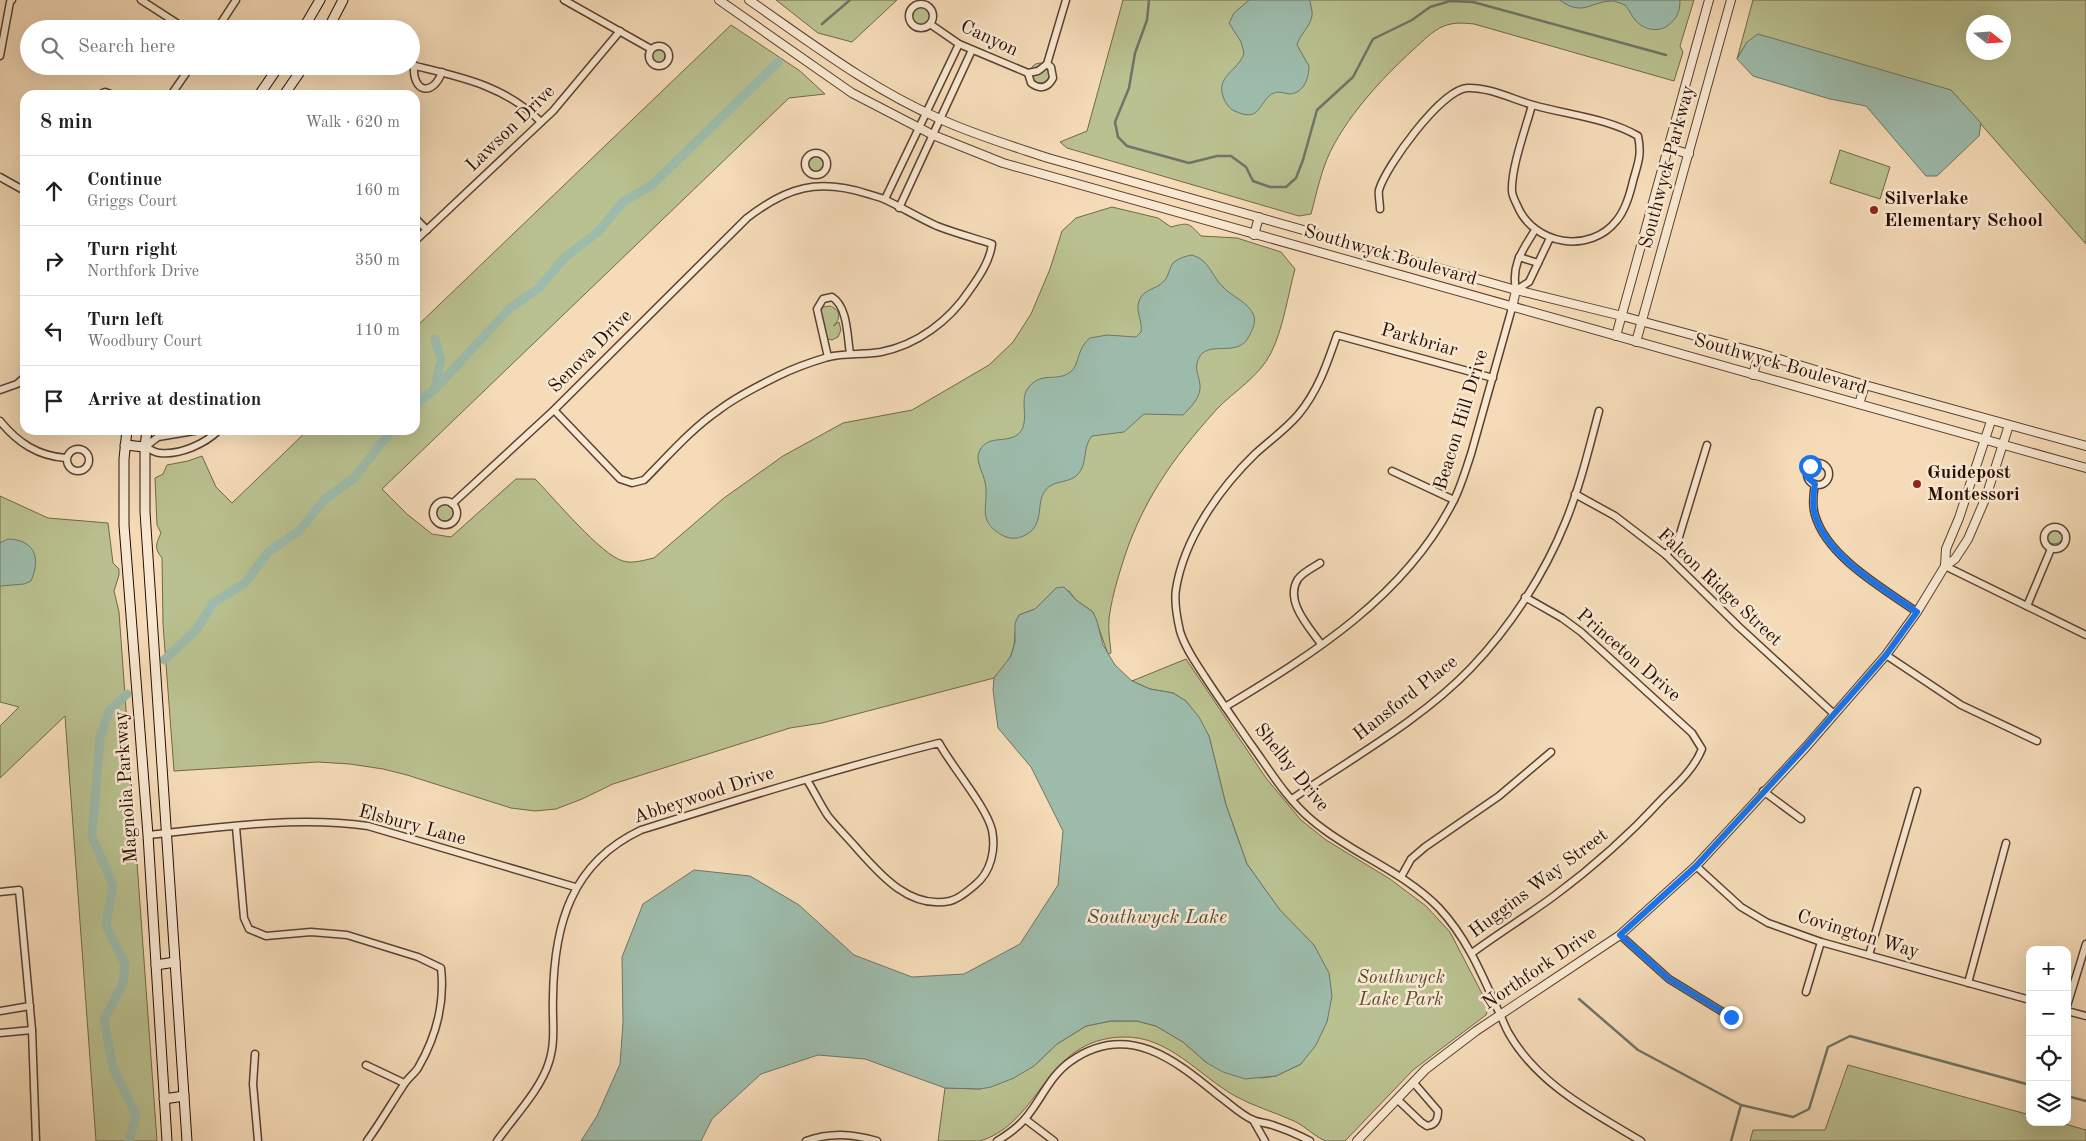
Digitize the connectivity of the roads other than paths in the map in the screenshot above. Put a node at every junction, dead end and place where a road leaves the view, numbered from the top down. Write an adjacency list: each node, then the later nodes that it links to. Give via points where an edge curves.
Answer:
1 (142, 0): 12 (street)
2 (236, 0): 13 (street)
3 (320, 0): 14 (main road)
4 (343, 0): 15 (main road)
5 (564, 0): 17 (street)
6 (719, 0): 37 (street, Southwyck Boulevard, via 852,93)
7 (749, 0): 34 (street, Southwyck Boulevard, via 846,68)
8 (1066, 0): 22 (street)
9 (1709, 0): 39 (street, Southwyck Parkway)
10 (1731, 0): 40 (street, Southwyck Parkway)
11 (11, 1): 21 (street)
12 (172, 20)
13 (222, 20)
14 (308, 20)
15 (333, 20)
16 (930, 24): 18 (street, Canyon)
17 (620, 31): 19 (street); 36 (street, Lawson Drive, via 588,72)
18 (959, 44): 20 (street, Canyon); 34 (street)
19 (651, 49)
20 (972, 50): 25 (street, Canyon); 35 (street)
21 (0, 56)
22 (1047, 64): 25 (street, Canyon); 25 (street, via 1053,78 1046,86 1041,88 1031,83)
23 (420, 67): 24 (street)
24 (442, 72): 29 (street, via 430,88 418,85); 36 (street, via 506,94)
25 (1028, 73)
26 (185, 75): 30 (street)
27 (273, 75): 31 (main road)
28 (298, 75): 32 (main road)
29 (414, 75)
30 (175, 90)
31 (262, 90)
32 (287, 90)
33 (1532, 105): 47 (street, via 1493,92 1465,88 1447,98 1414,132 1387,173 1379,191); 51 (street, via 1512,192 1521,214); 54 (street, via 1624,128 1638,136 1641,152 1628,200 1617,220 1599,236 1572,242)
34 (927, 113): 35 (street, Southwyck Boulevard); 37 (street)
35 (940, 119): 38 (street); 48 (street, Southwyck Boulevard, via 988,139 1048,158)
36 (541, 122): 50 (street, Lawson Drive)
37 (919, 128): 38 (street, Southwyck Boulevard); 45 (street)
38 (933, 135): 46 (street); 52 (street, Southwyck Boulevard, via 1003,163)
39 (1669, 148): 40 (street); 59 (street, Southwyck Parkway)
40 (1689, 154): 60 (street, Southwyck Parkway)
41 (817, 175): 43 (street)
42 (0, 177): 44 (street)
43 (820, 186): 45 (street, via 854,190); 73 (street, Senova Drive, via 784,194 746,218)
44 (20, 188)
45 (885, 199): 46 (street)
46 (899, 208): 64 (street, via 938,226 992,244 991,252 965,297 934,329 894,348)
47 (1380, 209)
48 (1259, 217): 52 (street); 57 (street, Southwyck Boulevard)
49 (420, 223): 50 (street)
50 (427, 230): 53 (street, Lawson Drive)
51 (1535, 230): 54 (street); 55 (street)
52 (1254, 235): 58 (street, Southwyck Boulevard)
53 (420, 236)
54 (1550, 238): 56 (street)
55 (1519, 257): 56 (street); 57 (street, via 1513,275)
56 (1538, 263): 57 (street, via 1529,282)
57 (1516, 290): 58 (street); 59 (street, Southwyck Boulevard)
58 (1512, 308): 62 (street, Southwyck Boulevard); 68 (street, Beacon Hill Drive)
59 (1622, 316): 60 (street, Southwyck Boulevard); 62 (street, Southwyck Parkway)
60 (1642, 321): 63 (street, Southwyck Parkway); 65 (street, Southwyck Boulevard)
61 (1337, 335): 68 (street, Parkbriar); 105 (street, Shelby Drive, via 1324,374 1307,403 1222,491 1196,532 1181,568 1175,602 1180,631 1192,657)
62 (1616, 336): 63 (street, Southwyck Boulevard)
63 (1636, 342): 67 (street, Southwyck Boulevard)
64 (850, 353): 66 (street); 66 (street, via 842,307 832,297 823,299 817,309)
65 (1759, 353): 67 (street); 70 (street, Southwyck Boulevard)
66 (828, 357): 73 (street, via 784,373 730,402 706,420 644,480 632,483 620,479)
67 (1753, 375): 72 (street, Southwyck Boulevard)
68 (1493, 378): 93 (street, Beacon Hill Drive)
69 (20, 381): 71 (street)
70 (1864, 385): 72 (street); 76 (street, Southwyck Boulevard)
71 (0, 390)
72 (1859, 404): 82 (street, Southwyck Boulevard)
73 (554, 410): 94 (street, Senova Drive)
74 (1599, 411): 92 (street, Hansford Place)
75 (0, 421): 88 (street, via 29,448 52,457)
76 (1992, 421): 77 (street, Southwyck Boulevard); 82 (street, Northfork Drive)
77 (2009, 425): 84 (street, Northfork Drive); 86 (street, Southwyck Boulevard)
78 (126, 435): 85 (main road, Magnolia Parkway)
79 (146, 435): 87 (main road, Magnolia Parkway)
80 (174, 435): 87 (street, via 158,438)
81 (212, 435): 87 (street, via 175,453 158,453)
82 (1986, 440): 84 (street, Southwyck Boulevard); 98 (street, Northfork Drive, via 1946,549)
83 (1707, 445): 96 (street, via 1678,537)
84 (2003, 445): 89 (street, Southwyck Boulevard); 98 (street, Northfork Drive, via 1968,539 1955,559)
85 (125, 446): 87 (main road); 117 (main road, Magnolia Parkway, via 124,525)
86 (2086, 446)
87 (145, 447): 116 (main road, Magnolia Parkway, via 145,512)
88 (66, 458)
89 (2086, 468)
90 (1392, 471): 93 (street)
91 (1815, 484): 101 (street, via 1815,515 1828,541 1862,574)
92 (1575, 494): 96 (street, Falcon Ridge Street, via 1615,516); 99 (street, Hansford Place, via 1554,548)
93 (1454, 500): 103 (street, Beacon Hill Drive, via 1421,552 1391,588 1358,618)
94 (452, 504)
95 (2051, 549): 100 (street)
96 (1666, 555): 106 (street, Falcon Ridge Street)
97 (1320, 563): 103 (street, via 1299,578 1292,594 1296,606)
98 (1945, 566): 100 (street); 101 (street, Northfork Drive)
99 (1525, 597): 108 (street, Princeton Drive, via 1581,632 1692,733); 113 (street, Hansford Place, via 1501,634 1457,681 1405,723)
100 (2027, 606): 102 (street)
101 (1917, 612): 104 (street, Northfork Drive)
102 (2086, 635)
103 (1321, 644): 105 (street, Beacon Hill Drive)
104 (1886, 655): 106 (street, Northfork Drive); 107 (street, via 1961,705)
105 (1224, 707): 113 (street, Shelby Drive)
106 (1834, 714): 111 (street, Northfork Drive)
107 (2037, 742)
108 (1702, 749): 126 (street, Huggins Way Street, via 1690,770 1601,858 1553,897)
109 (1551, 752): 120 (street, via 1499,796 1425,847 1411,859)
110 (807, 780): 110 (street, Abbeywood Drive, via 828,815 890,883 910,896 950,901 977,884 987,872 994,843 991,828 939,743); 121 (street, Abbeywood Drive, via 641,830 602,854)
111 (1763, 791): 114 (street); 119 (street, Northfork Drive)
112 (1917, 791): 127 (street)
113 (1292, 799): 120 (street, Shelby Drive, via 1326,832)
114 (1801, 819)
115 (236, 827): 116 (street, Elsbury Lane); 121 (street, Elsbury Lane, via 323,822 368,826); 145 (street, via 242,902 248,929 266,936 311,932 347,935 418,957 441,968 443,987 435,1030 416,1070)
116 (167, 833): 117 (street, Elsbury Lane); 128 (main road, Magnolia Parkway)
117 (148, 835): 129 (main road, Magnolia Parkway)
118 (2006, 843): 130 (street)
119 (1696, 866): 123 (street, Northfork Drive); 124 (street, Covington Way, via 1741,907)
120 (1401, 877): 126 (street, Shelby Drive, via 1440,910)
121 (575, 888): 156 (street, Abbeywood Drive, via 557,940 553,974 553,1046 549,1062 538,1085)
122 (0, 892): 134 (street, via 19,890)
123 (1620, 935): 137 (street, Northfork Drive); 139 (street, via 1669,979)
124 (1821, 942): 127 (street, Covington Way); 131 (street)
125 (2086, 944): 132 (street)
126 (1472, 953): 137 (street, Shelby Drive)
127 (1869, 955): 130 (street, Covington Way)
128 (175, 962): 129 (main road); 146 (main road, Magnolia Parkway)
129 (156, 964): 147 (main road, Magnolia Parkway)
130 (1968, 983): 133 (street, Covington Way)
131 (1806, 992)
132 (2071, 993)
133 (2026, 999)
134 (30, 1006): 135 (street); 140 (street)
135 (0, 1011)
136 (2071, 1012): 138 (street)
137 (1501, 1015): 144 (street, Northfork Drive, via 1456,1046); 164 (street, Shelby Drive, via 1518,1047 1548,1080 1584,1108)
138 (2086, 1016)
139 (1731, 1017)
140 (32, 1030): 141 (street); 151 (street)
141 (0, 1033)
142 (255, 1054): 154 (street, via 252,1084)
143 (366, 1065): 145 (street)
144 (1414, 1082): 148 (street, Northfork Drive); 148 (street, via 1438,1111 1435,1123 1427,1126)
145 (404, 1083): 155 (street)
146 (184, 1096): 147 (main road); 153 (main road, Magnolia Parkway)
147 (164, 1099): 152 (main road, Magnolia Parkway)
148 (1397, 1099): 163 (street, Northfork Drive)
149 (1025, 1119): 150 (street, via 1050,1082 1070,1061 1093,1050 1120,1044 1145,1047 1173,1060); 159 (street); 160 (street)
150 (1252, 1120): 161 (street); 162 (street, via 1274,1125)
151 (36, 1141)
152 (167, 1141)
153 (187, 1141)
154 (258, 1141)
155 (367, 1141)
156 (497, 1141)
157 (806, 1141): 158 (street, via 848,1134)
158 (877, 1141)
159 (997, 1141)
160 (1054, 1141)
161 (1265, 1141)
162 (1310, 1141)
163 (1357, 1141)
164 (1641, 1141)

